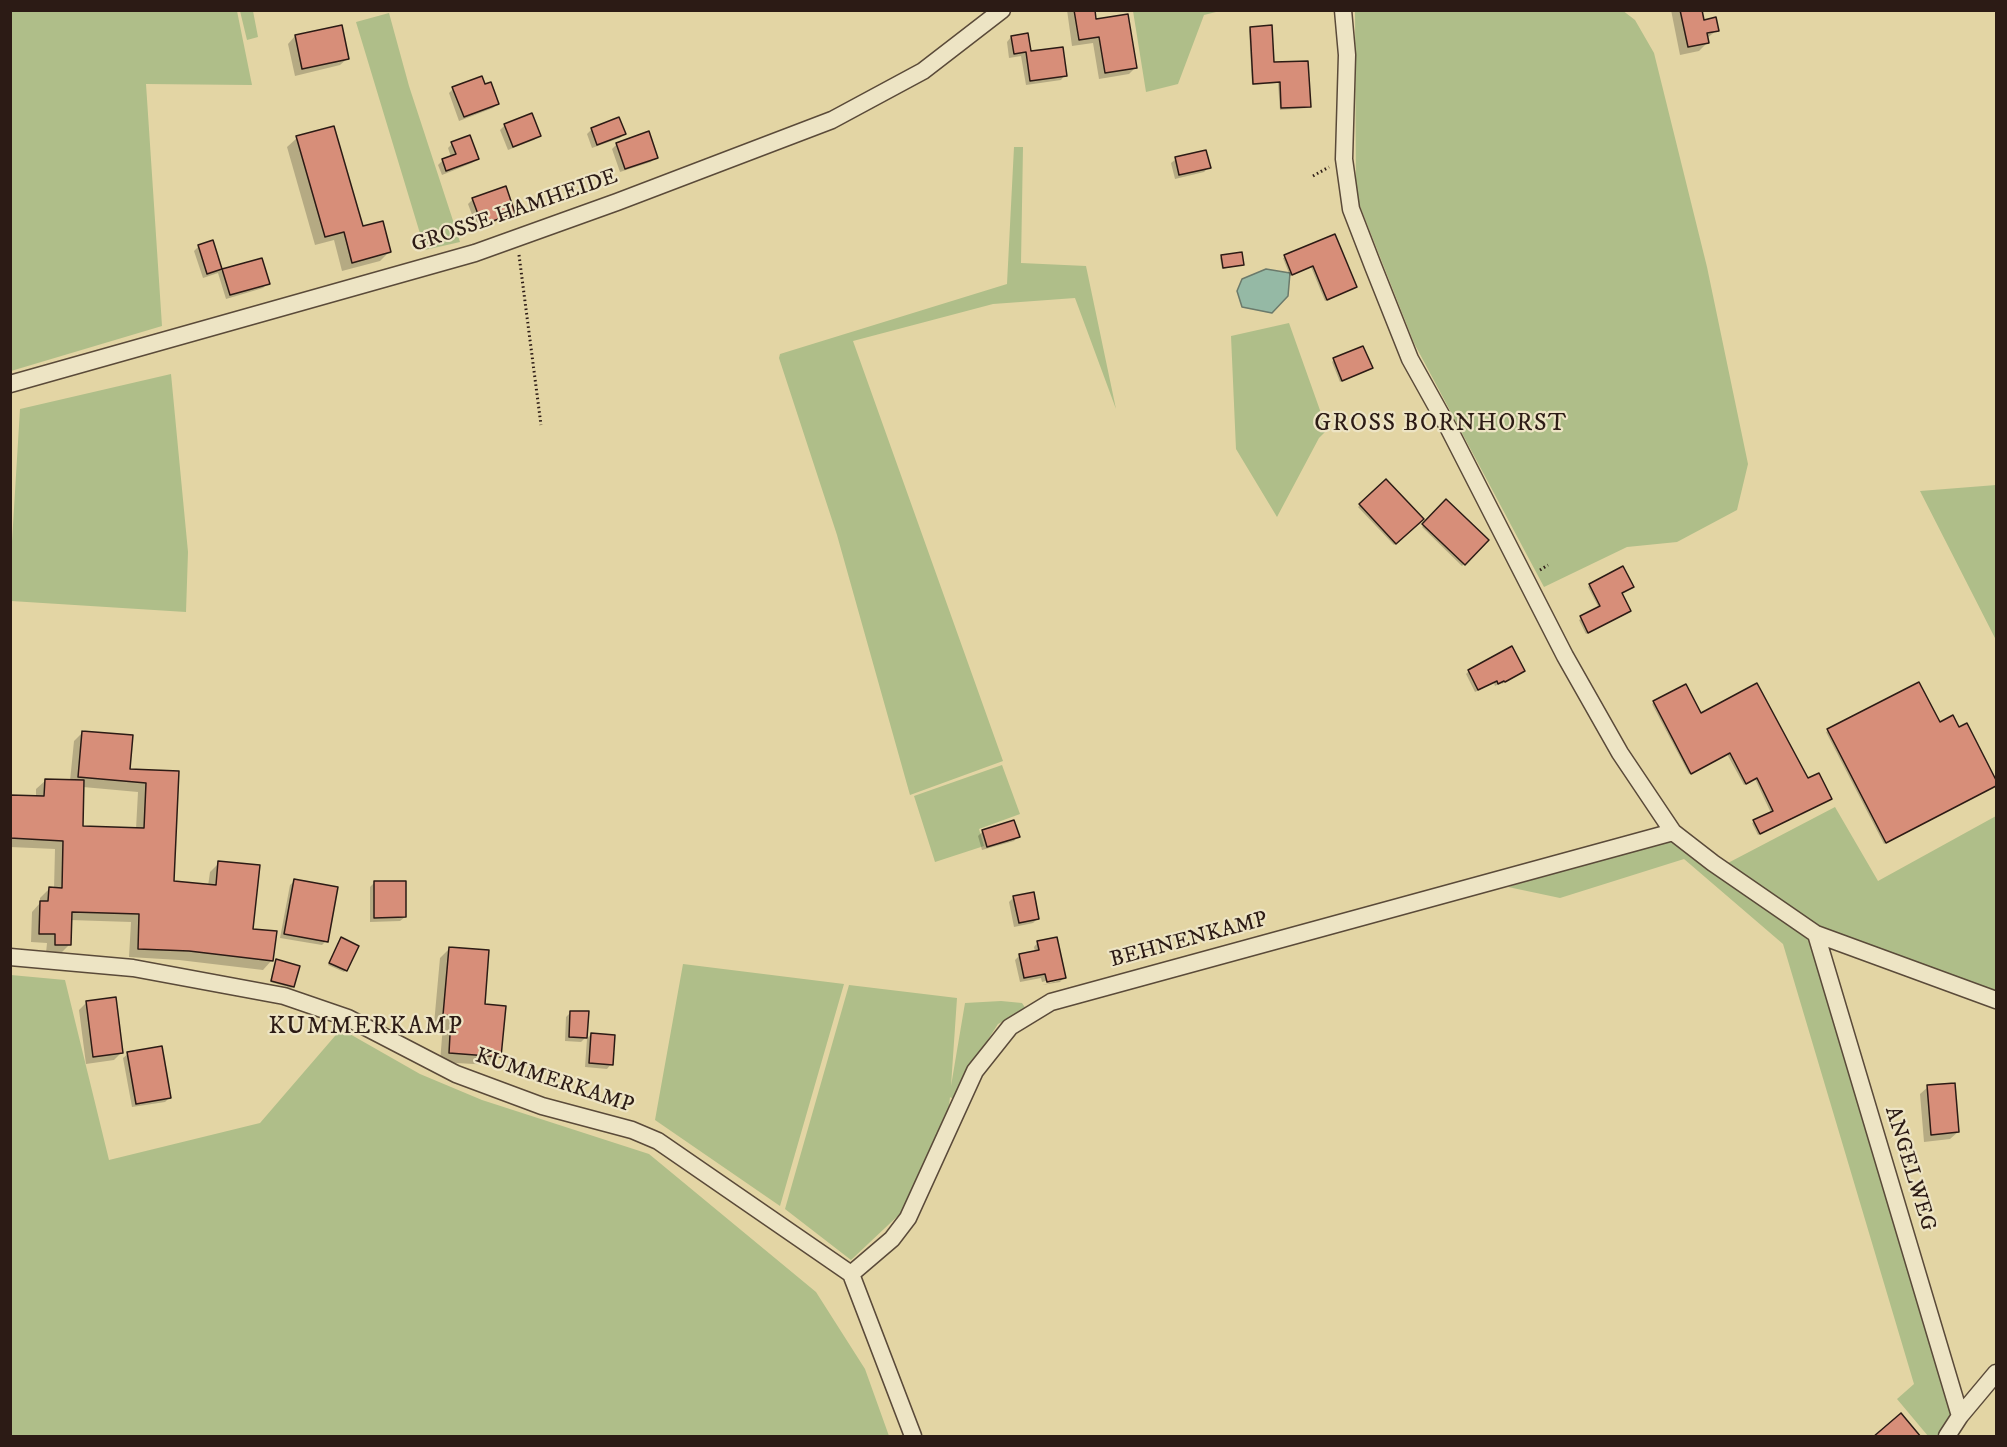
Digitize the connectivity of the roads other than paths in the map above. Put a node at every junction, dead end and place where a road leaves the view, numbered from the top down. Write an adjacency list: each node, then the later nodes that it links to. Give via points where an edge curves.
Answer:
1 (1002, 10): 3 (street, GROSSE HAMHEIDE, via 923,71 832,120 475,253)
2 (1343, 10): 4 (street, via 1347,56 1344,159 1351,209 1410,359 1566,656 1620,753)
3 (10, 384)
4 (1673, 832): 5 (street); 8 (street, BEHNENKAMP, via 1051,1002 1010,1027 975,1071 908,1218 892,1239)
5 (1816, 934): 7 (street); 10 (street, ANGELWEG)
6 (10, 957): 8 (street, KUMMERKAMP, via 133,968 284,996 348,1018 456,1074 542,1106 632,1130 658,1141)
7 (1996, 1000)
8 (851, 1274): 11 (street)
9 (1996, 1373): 10 (street)
10 (1960, 1416): 12 (street)
11 (913, 1437)
12 (1947, 1437)

